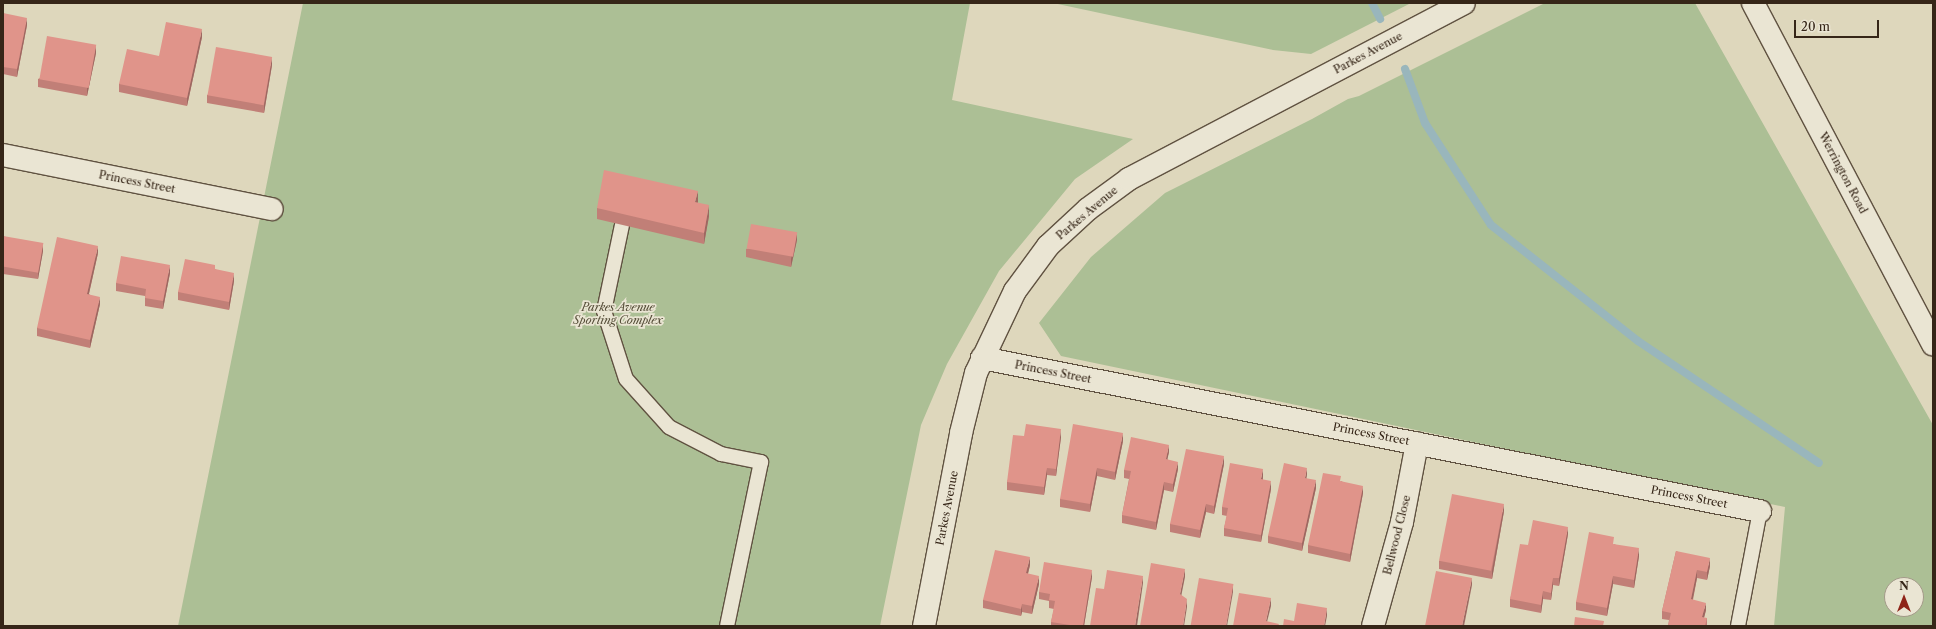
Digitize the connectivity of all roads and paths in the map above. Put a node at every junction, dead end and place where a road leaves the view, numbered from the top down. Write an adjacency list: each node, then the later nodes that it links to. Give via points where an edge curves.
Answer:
1 (1464, 3): 7 (street, Parkes Avenue, via 1179,152 1106,194 1060,234 1026,274)
2 (1753, 3): 6 (street, Werrington Road)
3 (3, 155): 4 (street, Princess Street)
4 (272, 209)
5 (622, 225): 10 (lane, via 604,311 626,379 669,427 721,454 762,462)
6 (1933, 344)
7 (982, 358): 8 (street, Princess Street); 11 (street, Parkes Avenue, via 970,392)
8 (1417, 443): 9 (street, Princess Street); 12 (street, Bellwood Close, via 1402,522)
9 (1760, 511): 13 (lane)
10 (727, 626)
11 (924, 626)
12 (1373, 626)
13 (1738, 626)

